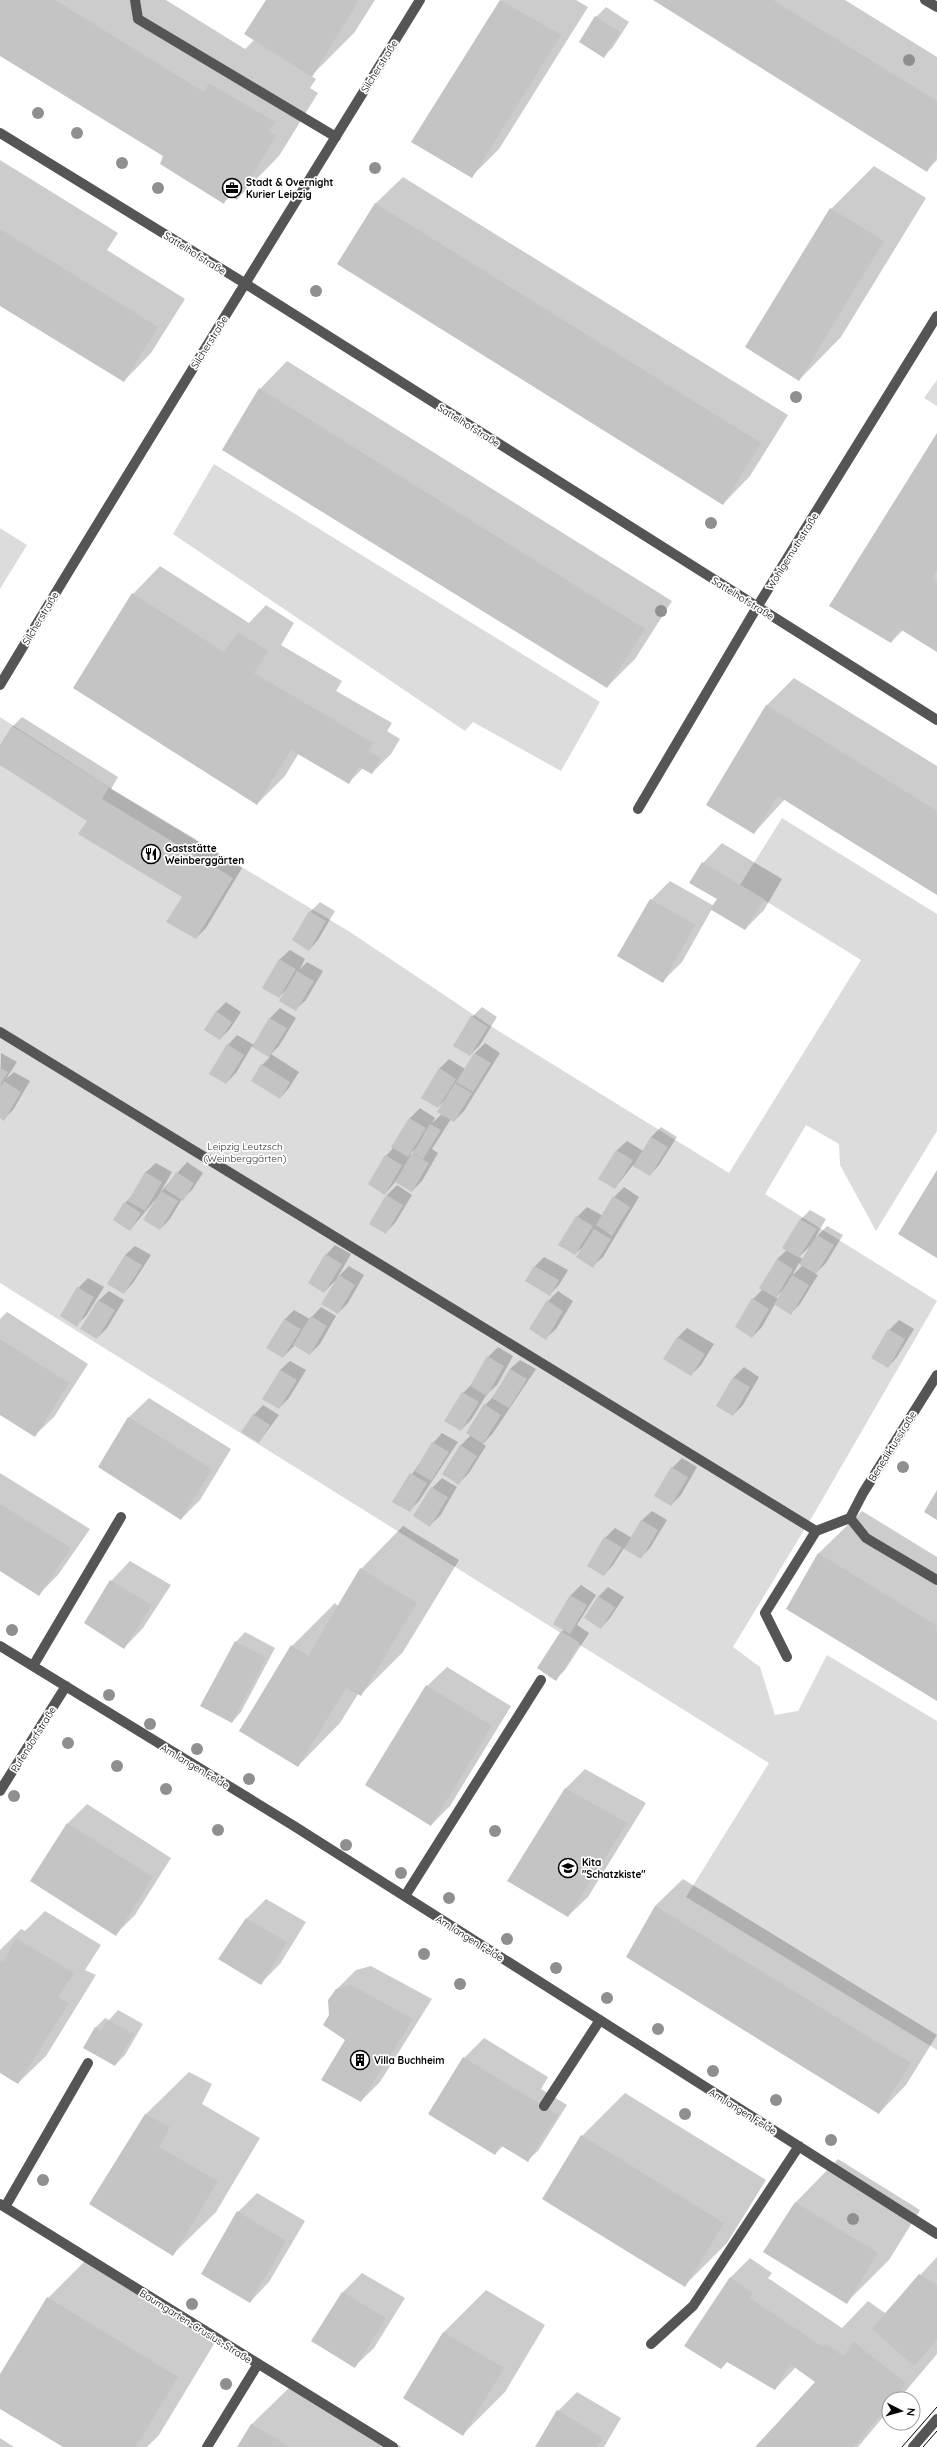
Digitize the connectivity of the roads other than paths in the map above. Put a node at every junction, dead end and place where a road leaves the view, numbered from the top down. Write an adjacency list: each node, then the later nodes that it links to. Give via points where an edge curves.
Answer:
1 (136, 0): 6 (street, via 138,19)
2 (420, 0): 6 (street, Silcherstraße)
3 (925, 0): 4 (street)
4 (937, 7)
5 (0, 133): 7 (street, Sattelhofstraße)
6 (336, 137): 7 (street, Silcherstraße)
7 (246, 284): 9 (street, Sattelhofstraße); 10 (street, Silcherstraße, via 134,461)
8 (936, 321): 9 (street, Wohlgemuthstraße)
9 (757, 607): 11 (street, Sattelhofstraße); 12 (street, Wohlgemuthstraße)
10 (0, 684)
11 (937, 720)
12 (638, 809)
13 (0, 1032): 17 (street)
14 (937, 1375): 16 (street, Benediktusstraße)
15 (121, 1517): 21 (street)
16 (850, 1518): 17 (street); 18 (street, via 866,1538)
17 (816, 1530): 20 (street, via 765,1612)
18 (937, 1580)
19 (0, 1646): 21 (street, Am langen Felde)
20 (787, 1658)
21 (33, 1666): 23 (street, Am langen Felde)
22 (542, 1680): 25 (street)
23 (66, 1686): 24 (street, Pufendorfstraße); 25 (street, Am langen Felde)
24 (0, 1791)
25 (405, 1896): 26 (street, Am langen Felde)
26 (600, 2020): 28 (street); 29 (street, Am langen Felde)
27 (88, 2063): 30 (street)
28 (544, 2106)
29 (798, 2146): 31 (street, Am langen Felde); 32 (street, via 693,2306)
30 (2, 2206): 33 (street, Baumgarten-Crusius-Straße)
31 (937, 2234)
32 (651, 2344)
33 (258, 2364): 35 (street); 36 (street, Baumgarten-Crusius-Straße)
34 (937, 2419): 37 (street)
35 (207, 2447)
36 (393, 2447)
37 (913, 2447)

